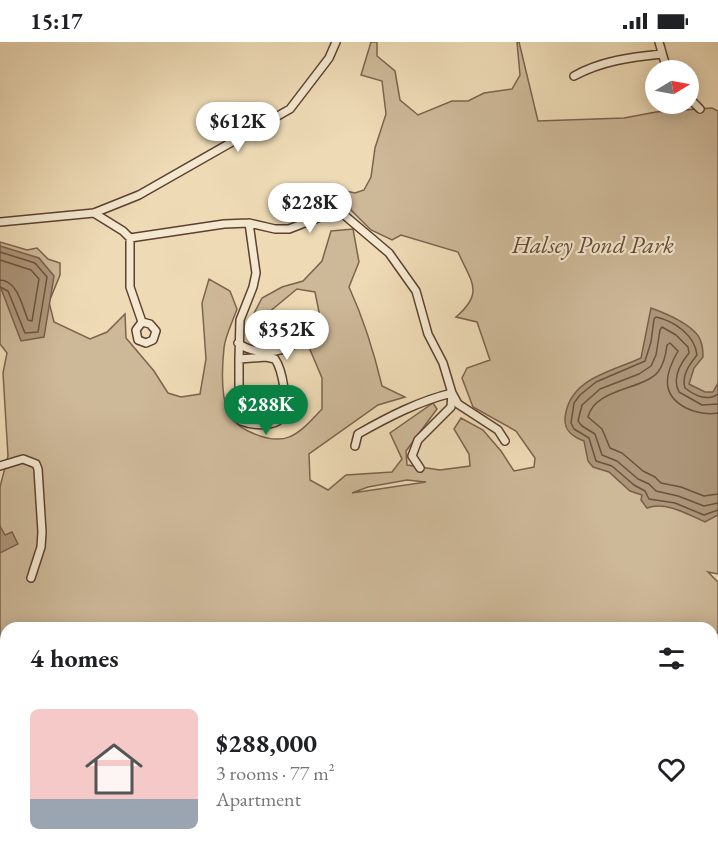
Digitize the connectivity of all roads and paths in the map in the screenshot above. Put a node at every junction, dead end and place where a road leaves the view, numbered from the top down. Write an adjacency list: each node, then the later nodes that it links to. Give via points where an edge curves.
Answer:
1 (336, 42): 6 (street, via 329,58 290,109 139,195)
2 (659, 42): 3 (street)
3 (662, 54): 4 (street); 5 (street, via 614,60)
4 (664, 60)
5 (574, 76)
6 (94, 213): 7 (street); 9 (street)
7 (0, 222)
8 (249, 223): 9 (street); 12 (street, via 256,273 240,320); 14 (street, via 289,229 333,212 343,214 368,233 389,253 416,291)
9 (130, 238): 11 (street, via 130,287)
10 (310, 316): 12 (street, via 304,334 283,350 260,352)
11 (142, 322)
12 (237, 343): 13 (street)
13 (238, 359): 13 (street, via 241,421 276,422 284,412 285,398 279,365 275,359 266,357)
14 (452, 393): 15 (street, via 458,404 498,430); 16 (street, via 379,422 358,434); 18 (street, via 451,407 418,440 412,456)
15 (505, 441)
16 (355, 446)
17 (0, 466): 19 (street, via 23,459 36,464 38,469 42,532)
18 (420, 468)
19 (31, 578)

